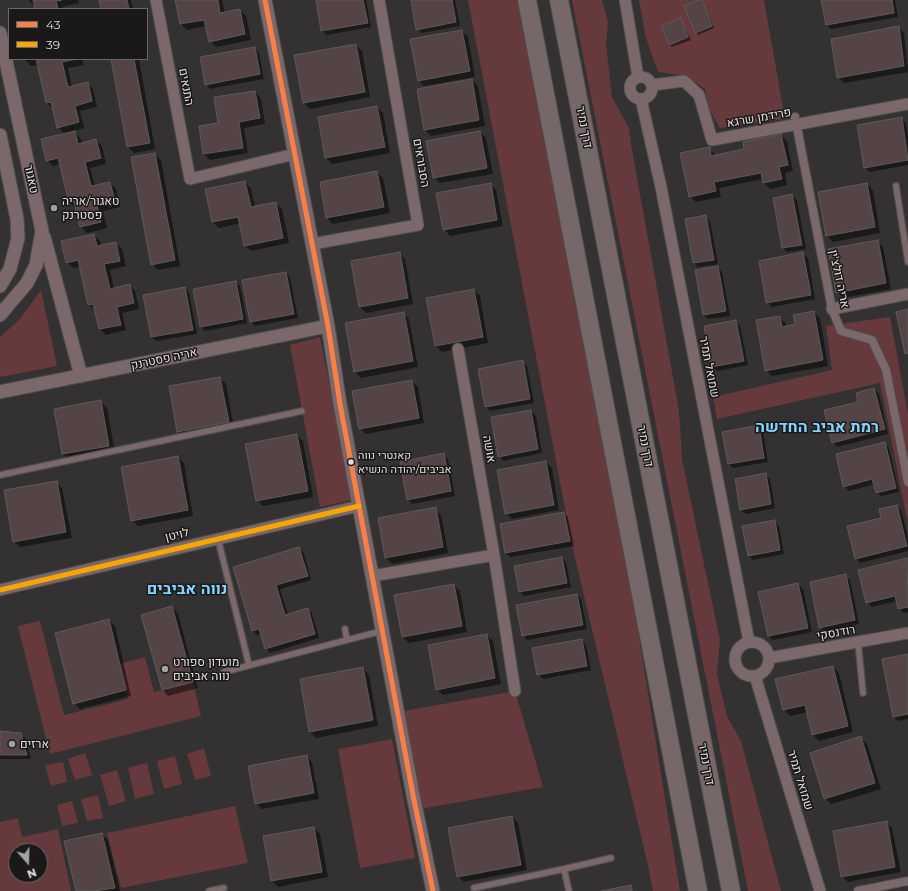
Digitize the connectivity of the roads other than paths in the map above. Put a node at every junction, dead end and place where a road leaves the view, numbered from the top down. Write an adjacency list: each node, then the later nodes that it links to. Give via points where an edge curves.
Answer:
1 (156, 0): 15 (street, התנאים, via 190,179)
2 (266, 0): 15 (street)
3 (379, 0): 18 (street, הסבוראים, via 418,225)
4 (527, 0): 56 (highway)
5 (560, 0): 57 (highway, דרך נמיר)
6 (625, 0): 9 (street)
7 (0, 33): 8 (street, טאגור)
8 (3, 62): 17 (street, טאגור)
9 (638, 77): 10 (street, via 648,79); 11 (street, via 632,82 631,90 634,96)
10 (652, 85): 11 (street, via 650,94); 13 (street, פרידמן שרגא, via 684,81 699,95 712,140)
11 (641, 99): 40 (street, שמואל תמיר, via 661,187)
12 (908, 104): 13 (street, פרידמן שרגא)
13 (796, 121): 22 (street, אריה דולצ'ין)
14 (0, 135): 20 (street, טאגור, via 18,219 18,238 10,269)
15 (295, 154): 18 (street)
16 (896, 186): 19 (lane)
17 (42, 231): 23 (street, טאגור, via 36,265 27,283); 26 (street)
18 (312, 244): 24 (street)
19 (908, 262)
20 (0, 286)
21 (908, 294): 22 (street)
22 (832, 309): 30 (street, אריה דולצ'ין, via 841,331 872,340 886,370)
23 (0, 315)
24 (328, 326): 26 (street, אריה פסטרנק); 31 (street)
25 (458, 349): 33 (street, אושה)
26 (81, 376): 27 (street, אריה פסטרנק)
27 (0, 392)
28 (302, 411): 29 (lane)
29 (0, 474)
30 (908, 482)
31 (359, 506): 32 (street, לויטן); 34 (street)
32 (218, 539): 35 (street, לויטן); 43 (lane)
33 (494, 555): 34 (street); 46 (street, אושה)
34 (372, 576): 37 (street)
35 (0, 590)
36 (345, 629): 39 (lane)
37 (383, 631): 39 (lane); 54 (street)
38 (908, 633): 41 (street, רודנסקי)
39 (347, 640): 43 (lane)
40 (749, 642): 42 (street, via 760,643 765,647); 45 (street, via 738,647 734,658 735,664 742,674)
41 (858, 642): 42 (street, רודנסקי); 47 (lane)
42 (769, 658): 45 (street, via 765,670)
43 (249, 665): 44 (lane)
44 (224, 672)
45 (755, 676): 58 (street, שמואל תמיר)
46 (515, 691)
47 (863, 693)
48 (611, 858): 49 (lane)
49 (564, 869): 52 (lane); 55 (lane)
50 (908, 881): 59 (street)
51 (224, 888): 53 (lane)
52 (474, 888)
53 (209, 891)
54 (433, 891)
55 (569, 891)
56 (698, 891)
57 (731, 891)
58 (820, 891)
59 (858, 891)

